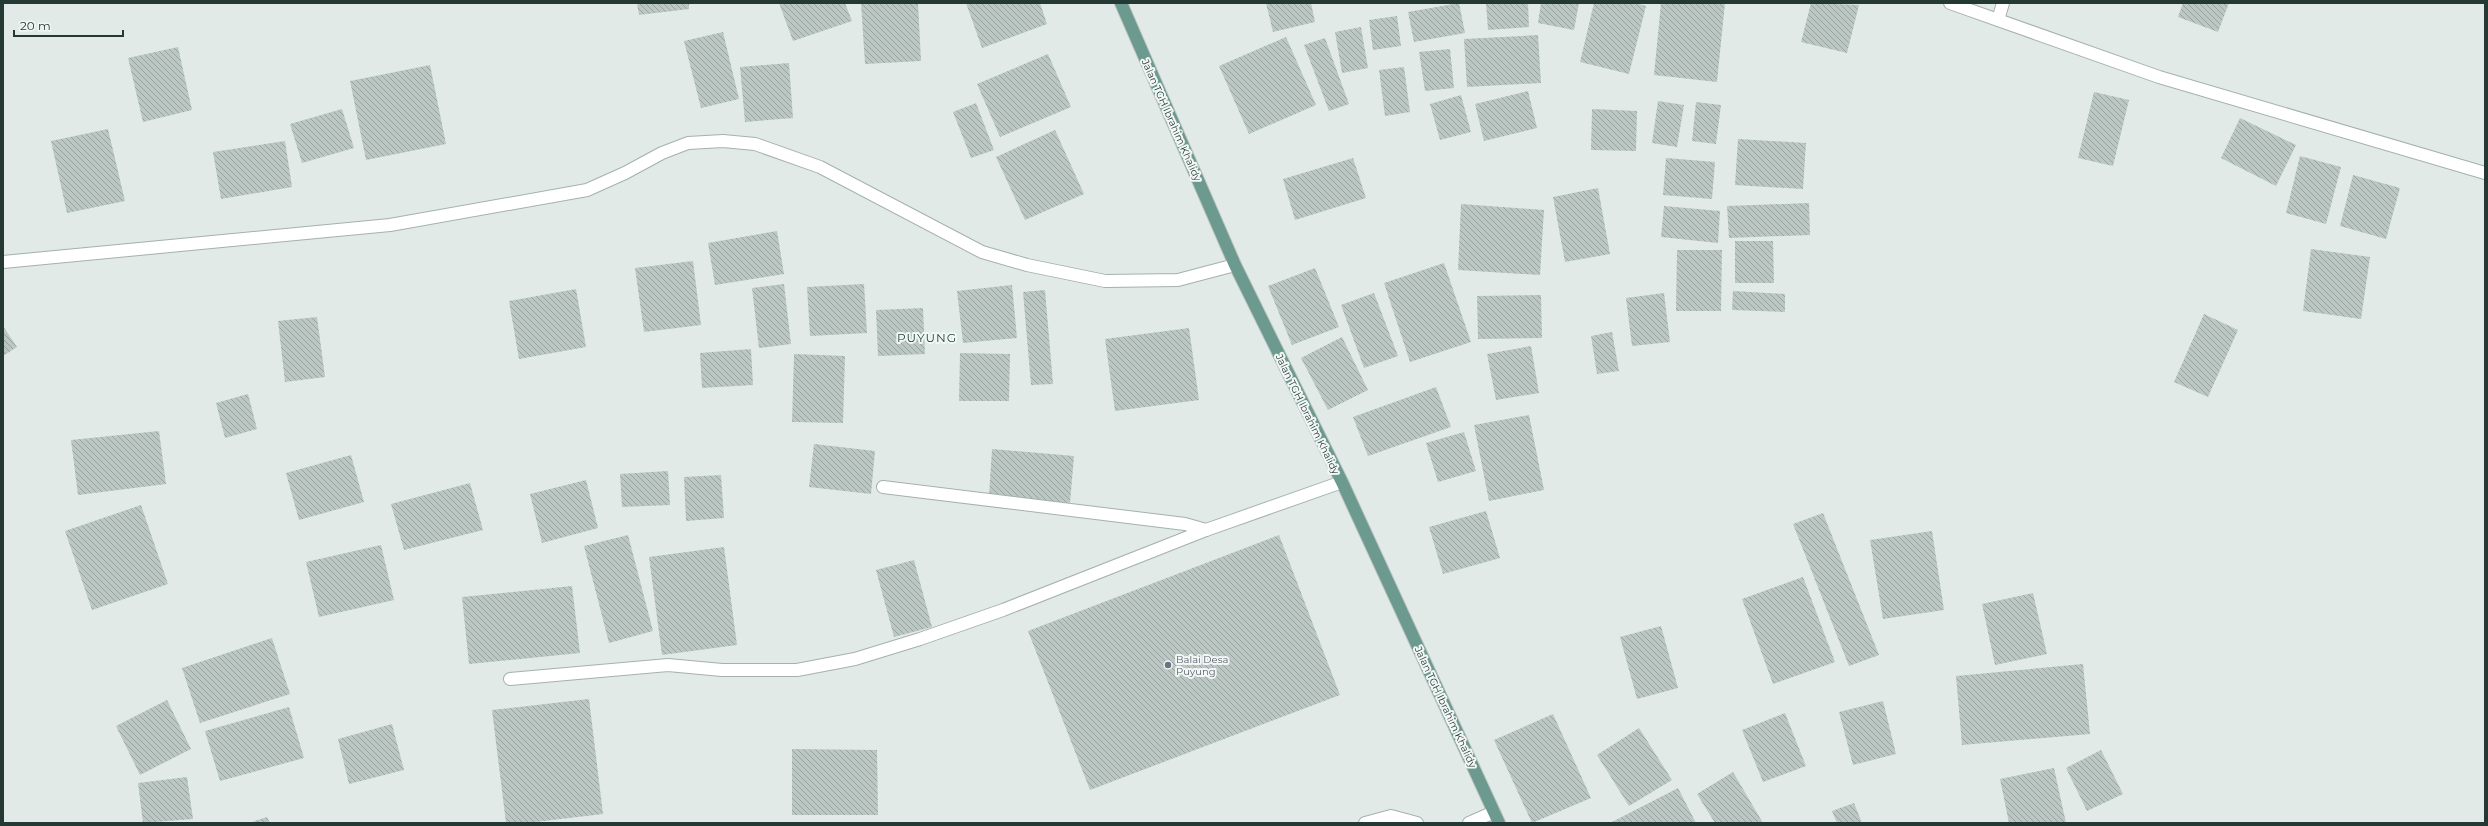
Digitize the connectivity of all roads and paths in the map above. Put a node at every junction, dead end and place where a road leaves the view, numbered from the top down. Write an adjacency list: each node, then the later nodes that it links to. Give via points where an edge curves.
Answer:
1 (1121, 3): 7 (main road, Jalan TGH Ibrahim Khalidy)
2 (1950, 3): 4 (street)
3 (2003, 3): 4 (street)
4 (1998, 20): 5 (street, via 2159,77)
5 (2485, 173)
6 (3, 262): 7 (street, via 390,225 587,190 688,143 723,141 755,144 820,167 982,252 1040,268 1105,281 1178,280)
7 (1235, 265): 8 (main road, Jalan TGH Ibrahim Khalidy)
8 (1342, 482): 10 (street); 12 (main road, Jalan TGH Ibrahim Khalidy)
9 (883, 488): 10 (street, via 1185,524)
10 (1206, 530): 11 (street, via 1003,610 855,659 797,670 722,670 668,665)
11 (510, 679)
12 (1494, 812): 15 (street); 16 (main road, Jalan TGH Ibrahim Khalidy)
13 (1365, 823): 14 (street, via 1390,816)
14 (1417, 823)
15 (1469, 823)
16 (1499, 823)

